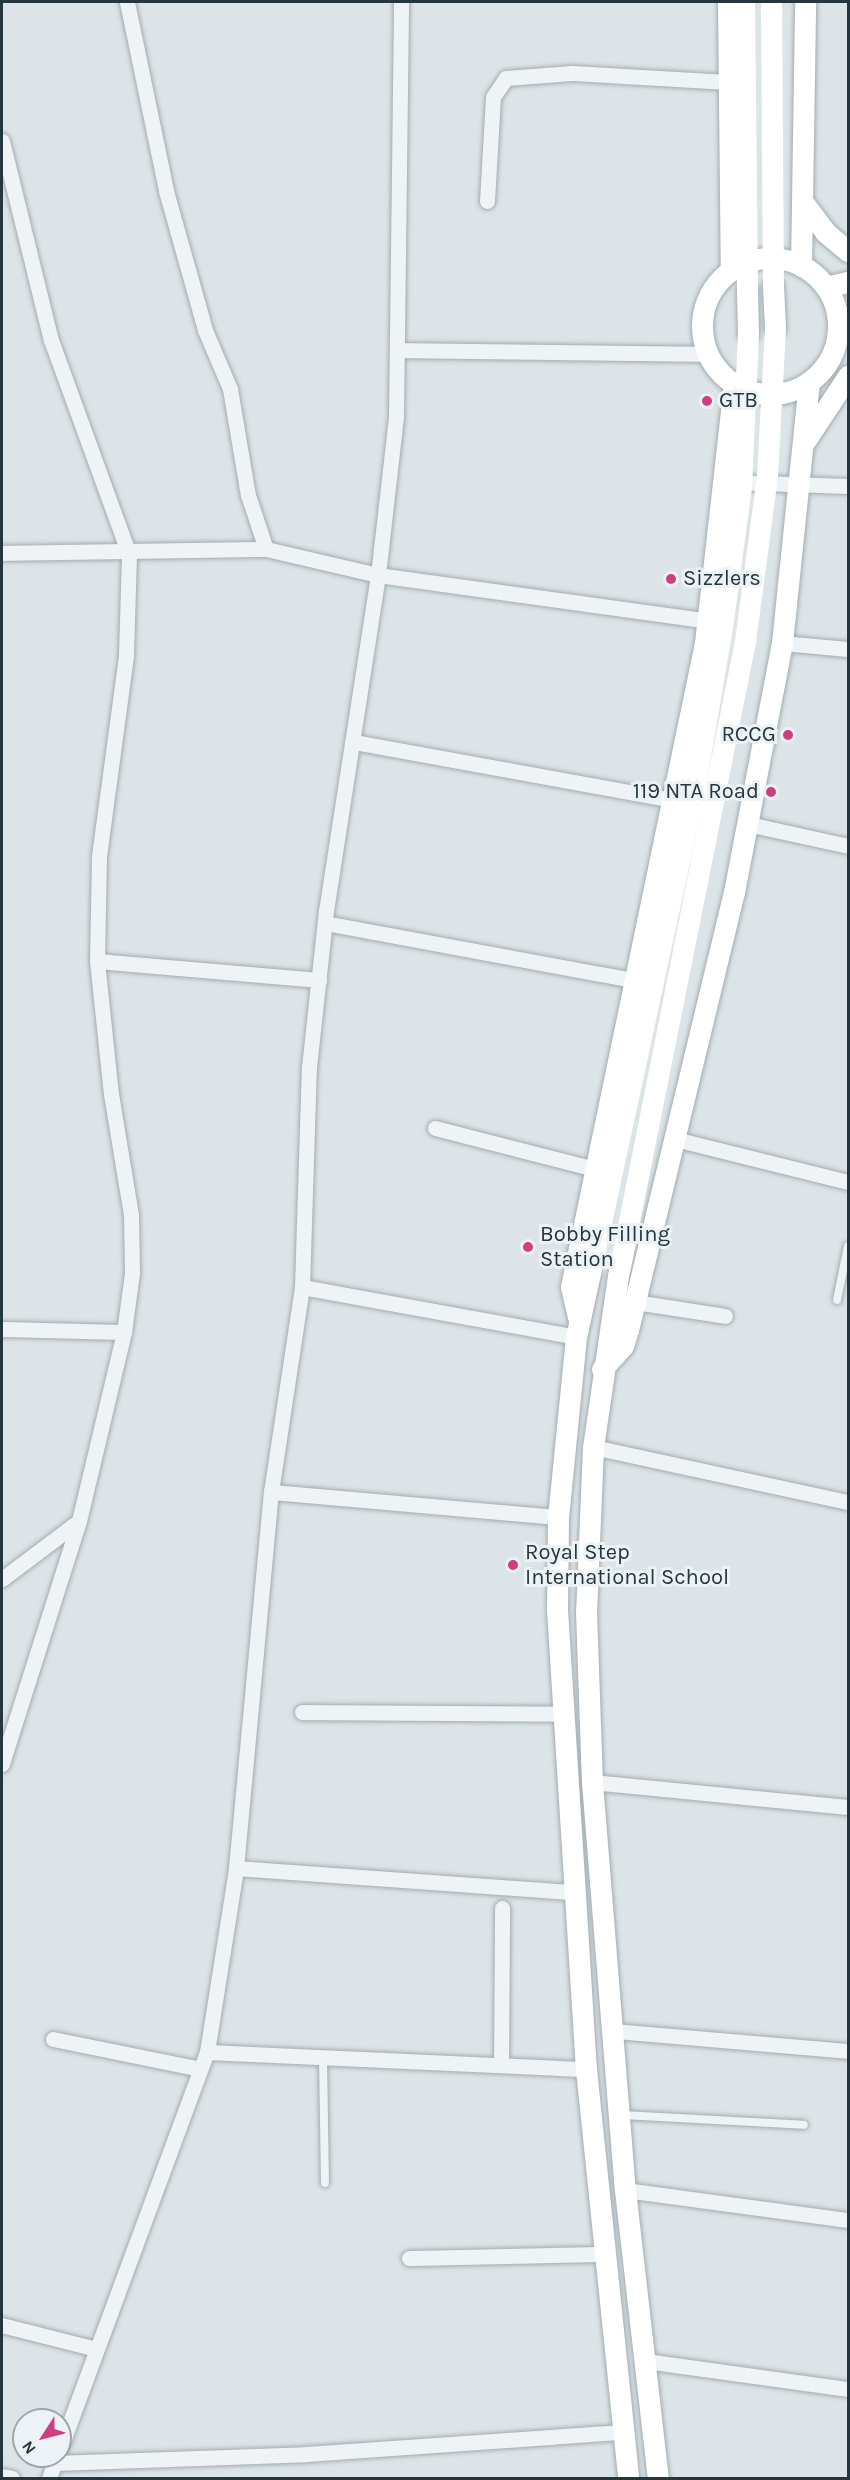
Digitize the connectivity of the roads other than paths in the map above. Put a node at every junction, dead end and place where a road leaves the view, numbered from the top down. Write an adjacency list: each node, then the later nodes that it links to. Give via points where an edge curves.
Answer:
1 (127, 2): 26 (street, via 166,191 206,330 230,389 248,495)
2 (401, 2): 17 (street)
3 (728, 2): 7 (main road)
4 (744, 2): 51 (main road, bridge, via 748,334 741,487 692,803)
5 (771, 2): 53 (main road, bridge, via 775,328 767,476 715,813)
6 (805, 2): 10 (main road)
7 (729, 82): 9 (street, via 572,73 506,78 493,97); 13 (main road)
8 (2, 141): 28 (street, via 51,340)
9 (486, 201)
10 (802, 201): 11 (main road, via 825,232); 12 (main road)
11 (849, 251)
12 (801, 266): 13 (main road, via 769,258); 15 (main road)
13 (731, 270): 18 (main road, via 713,289 703,314)
14 (849, 282): 15 (main road)
15 (826, 287): 16 (main road)
16 (843, 324): 20 (main road, via 828,363)
17 (398, 350): 18 (street); 29 (street, via 396,417)
18 (708, 354): 21 (main road)
19 (849, 376): 22 (main road)
20 (809, 382): 21 (main road, via 771,394); 22 (main road)
21 (734, 383): 23 (main road)
22 (801, 447): 25 (main road)
23 (725, 481): 25 (street); 30 (main road)
24 (849, 486): 25 (street)
25 (795, 487): 31 (main road)
26 (266, 549): 28 (street); 29 (street)
27 (2, 553): 28 (street)
28 (129, 554): 38 (street, via 126,656 99,857)
29 (378, 575): 30 (street); 33 (street)
30 (708, 621): 34 (main road)
31 (782, 643): 32 (street); 35 (main road)
32 (849, 649)
33 (354, 742): 34 (street); 37 (street)
34 (672, 800): 40 (main road)
35 (748, 824): 36 (street); 42 (main road)
36 (849, 846)
37 (325, 922): 39 (street); 40 (street)
38 (97, 961): 39 (street); 52 (street, via 111,1094 131,1215 132,1273)
39 (319, 980): 46 (street, via 309,1067)
40 (634, 981): 43 (main road)
41 (435, 1128): 43 (street)
42 (675, 1139): 44 (street); 48 (main road)
43 (595, 1169): 51 (main road, via 571,1287)
44 (849, 1182)
45 (849, 1246): 47 (lane)
46 (302, 1287): 51 (street); 55 (street)
47 (837, 1300)
48 (635, 1302): 49 (street); 53 (main road, via 623,1346)
49 (725, 1316)
50 (2, 1329): 52 (street)
51 (578, 1329): 57 (main road)
52 (124, 1332): 58 (street)
53 (602, 1369): 54 (main road)
54 (593, 1447): 56 (street); 63 (main road, via 586,1525)
55 (271, 1492): 57 (street); 65 (street)
56 (849, 1502)
57 (558, 1517): 61 (main road)
58 (79, 1521): 59 (street); 62 (street)
59 (2, 1579)
60 (302, 1712): 61 (street)
61 (561, 1714): 66 (main road)
62 (2, 1764)
63 (592, 1782): 64 (street); 68 (main road)
64 (849, 1807)
65 (236, 1868): 66 (street); 71 (street)
66 (573, 1892): 75 (main road)
67 (502, 1908): 73 (street)
68 (615, 2031): 70 (street); 76 (main road)
69 (53, 2039): 74 (street)
70 (849, 2051)
71 (207, 2052): 72 (street); 74 (street)
72 (323, 2057): 73 (street); 78 (lane)
73 (501, 2065): 75 (street)
74 (200, 2069): 84 (street)
75 (586, 2069): 81 (main road)
76 (620, 2115): 77 (lane); 79 (main road)
77 (804, 2124)
78 (325, 2183)
79 (625, 2190): 80 (street); 85 (main road)
80 (849, 2220)
81 (603, 2254): 82 (street); 88 (main road)
82 (409, 2258)
83 (2, 2325): 84 (street)
84 (96, 2349): 87 (street)
85 (646, 2361): 86 (street); 93 (main road)
86 (849, 2389)
87 (72, 2415)
88 (622, 2432): 89 (street, via 306,2454); 92 (main road)
89 (72, 2456)
90 (2, 2476): 91 (street)
91 (12, 2478)
92 (628, 2478)
93 (658, 2478)

